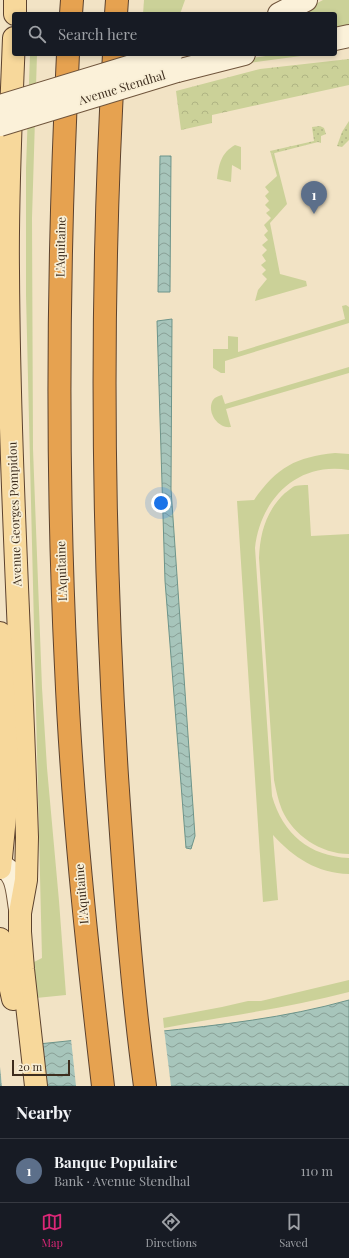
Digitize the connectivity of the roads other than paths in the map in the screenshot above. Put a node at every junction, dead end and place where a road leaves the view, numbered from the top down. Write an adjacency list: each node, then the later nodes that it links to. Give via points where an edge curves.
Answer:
1 (16, 0): 5 (main road)
2 (72, 0): 6 (highway)
3 (117, 0): 7 (highway)
4 (306, 0): 8 (street)
5 (15, 12)
6 (71, 12)
7 (116, 12)
8 (283, 12)
9 (349, 36): 10 (street)
10 (337, 39)
11 (13, 56): 22 (main road, Avenue Georges Pompidou, via 8,270 14,515 27,838 26,880)
12 (68, 56): 27 (highway, L'Aquitaine, via 60,278 60,516 71,754 82,891)
13 (114, 56): 28 (highway, via 105,278 106,515 120,819)
14 (228, 56): 15 (street, Avenue Stendhal)
15 (174, 63): 16 (street, Avenue Stendhal, bridge); 17 (street, Avenue Stendhal, bridge)
16 (0, 106)
17 (0, 125)
18 (0, 633): 19 (main road, via 7,764)
19 (3, 813): 20 (main road)
20 (0, 865): 21 (main road); 22 (street, via 10,870 13,875)
21 (0, 868)
22 (20, 912): 24 (main road, Avenue Georges Pompidou, via 21,952)
23 (0, 941): 24 (main road)
24 (18, 989): 25 (main road); 26 (main road)
25 (24, 1086)
26 (36, 1086)
27 (103, 1086)
28 (144, 1086)

